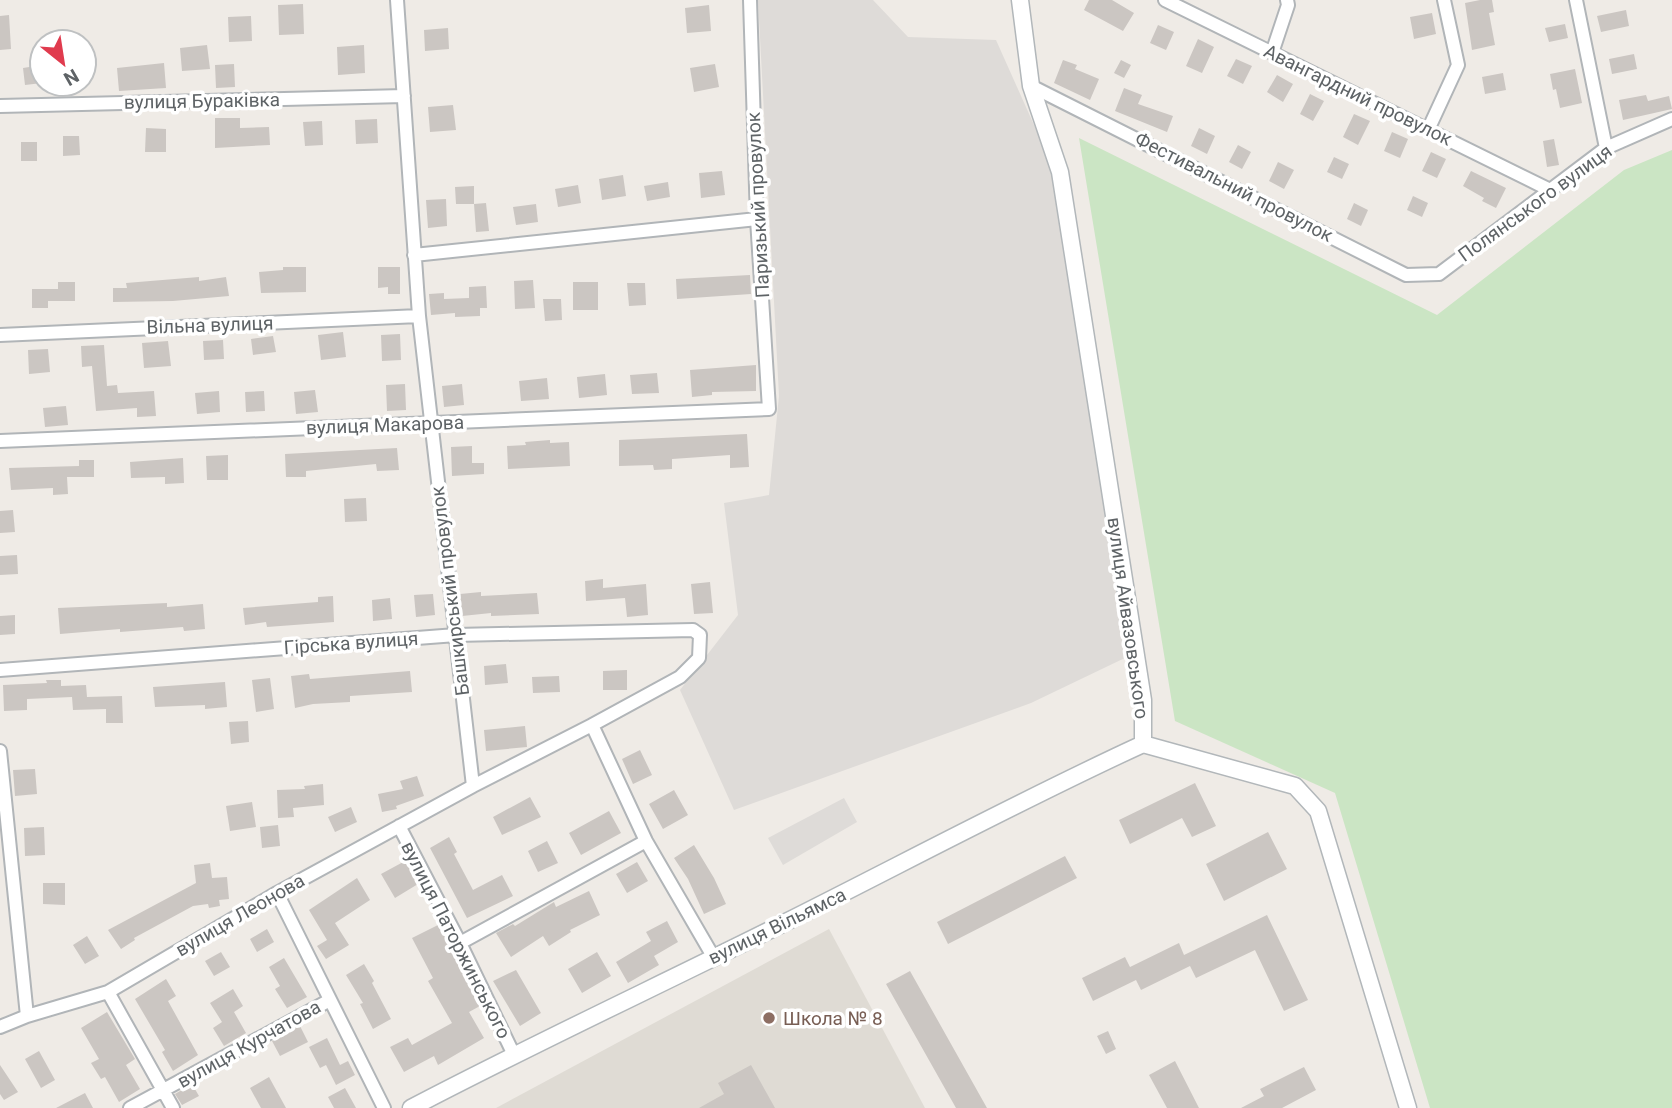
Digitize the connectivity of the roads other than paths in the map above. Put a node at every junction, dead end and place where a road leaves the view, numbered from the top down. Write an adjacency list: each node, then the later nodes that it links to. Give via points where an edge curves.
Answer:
1 (397, 0): 10 (street, Башкирський провулок)
2 (750, 0): 16 (street, Паризький провулок)
3 (1020, 0): 9 (street, вулиця Айвазовського)
4 (1165, 0): 8 (street, Авангардний провулок)
5 (1287, 0): 8 (street)
6 (1444, 0): 13 (street, via 1458,65)
7 (1576, 0): 14 (street)
8 (1272, 52): 13 (street, Авангардний провулок)
9 (1031, 86): 18 (street, Фестивальний провулок, via 1406,275); 27 (street, вулиця Айвазовського, via 1060,172 1143,700)
10 (404, 96): 11 (street, вулиця Бураківка); 17 (street, Башкирський провулок)
11 (0, 106)
12 (1672, 119): 14 (street, Полянського вулиця)
13 (1429, 130): 15 (street, Авангардний провулок)
14 (1606, 148): 15 (street, Полянського вулиця)
15 (1550, 190): 18 (street, Полянського вулиця)
16 (757, 219): 17 (street); 21 (street, Паризький провулок)
17 (414, 255): 19 (street, Башкирський провулок)
18 (1439, 274)
19 (419, 316): 20 (street, Вільна вулиця); 22 (street, Башкирський провулок)
20 (0, 335)
21 (769, 410): 22 (street, вулиця Макарова)
22 (431, 423): 23 (street, вулиця Макарова); 24 (street, Башкирський провулок)
23 (0, 441)
24 (456, 635): 25 (street, Гірська вулиця); 26 (street, Гірська вулиця, via 694,630 700,635 699,658 680,677); 29 (street, Башкирський провулок)
25 (0, 670)
26 (592, 724): 29 (street); 31 (street)
27 (1143, 744): 34 (street, вулиця Вільямса); 45 (street, вулиця Айвазовського, via 1295,786 1318,811)
28 (0, 751): 37 (street)
29 (472, 786): 30 (street, вулиця Леонова)
30 (399, 826): 32 (street, вулиця Леонова); 33 (street, вулиця Паторжинського)
31 (646, 841): 33 (street); 34 (street)
32 (276, 893): 35 (street, вулиця Леонова); 36 (street)
33 (460, 943): 39 (street, вулиця Паторжинського)
34 (714, 958): 39 (street, вулиця Вільямса)
35 (108, 992): 37 (street, вулиця Леонова); 40 (street)
36 (330, 1000): 40 (street, вулиця Курчатова); 43 (street)
37 (27, 1016): 38 (street, вулиця Леонова)
38 (1, 1026)
39 (514, 1055): 44 (street, вулиця Вільямса)
40 (163, 1091): 41 (street, вулиця Курчатова); 42 (street)
41 (130, 1108)
42 (173, 1108)
43 (384, 1108)
44 (411, 1108)
45 (1408, 1108)

